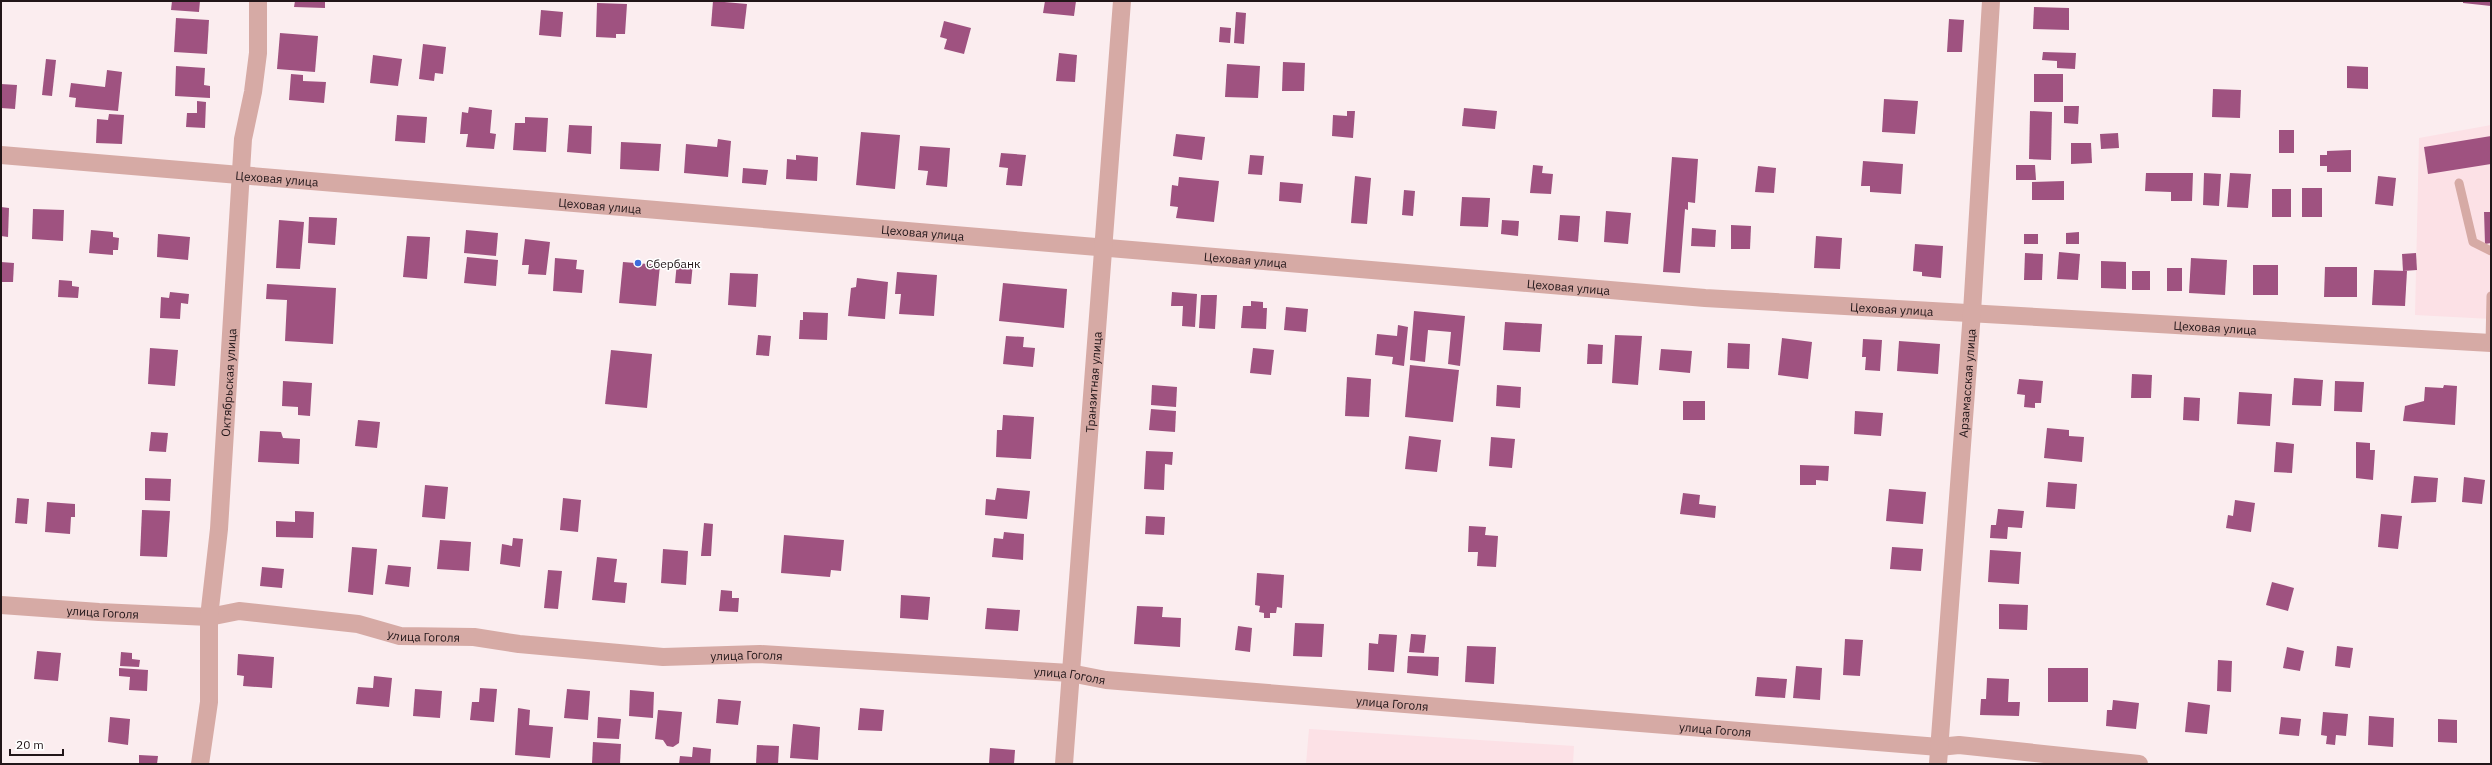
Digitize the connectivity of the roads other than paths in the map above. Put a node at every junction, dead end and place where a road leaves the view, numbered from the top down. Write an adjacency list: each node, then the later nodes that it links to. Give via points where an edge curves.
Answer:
1 (258, 1): 5 (street, Октябрьская улица, via 258,53 253,92 242,139)
2 (1122, 1): 7 (street, Транзитная улица)
3 (1991, 1): 10 (street, Арзамасская улица)
4 (1, 156): 5 (street, Цеховая улица)
5 (240, 175): 7 (street, Цеховая улица); 13 (street, Октябрьская улица, via 219,529)
6 (2459, 183): 8 (lane, via 2473,242)
7 (1105, 248): 10 (street, Цеховая улица, via 1705,298); 14 (street, Транзитная улица)
8 (2491, 251)
9 (2491, 296): 11 (lane)
10 (1972, 312): 11 (street, Цеховая улица); 15 (street, Арзамасская улица)
11 (2490, 343)
12 (1, 605): 13 (street, улица Гоголя)
13 (209, 617): 14 (street, улица Гоголя, via 239,611 358,624 400,636 474,637 519,644 663,657 760,654); 16 (street, Октябрьская улица, via 209,702)
14 (1070, 673): 15 (street, улица Гоголя, via 1106,680); 17 (street, Транзитная улица)
15 (1938, 755): 18 (street, улица Гоголя, via 1959,745)
16 (200, 764)
17 (1064, 764)
18 (2139, 764)

